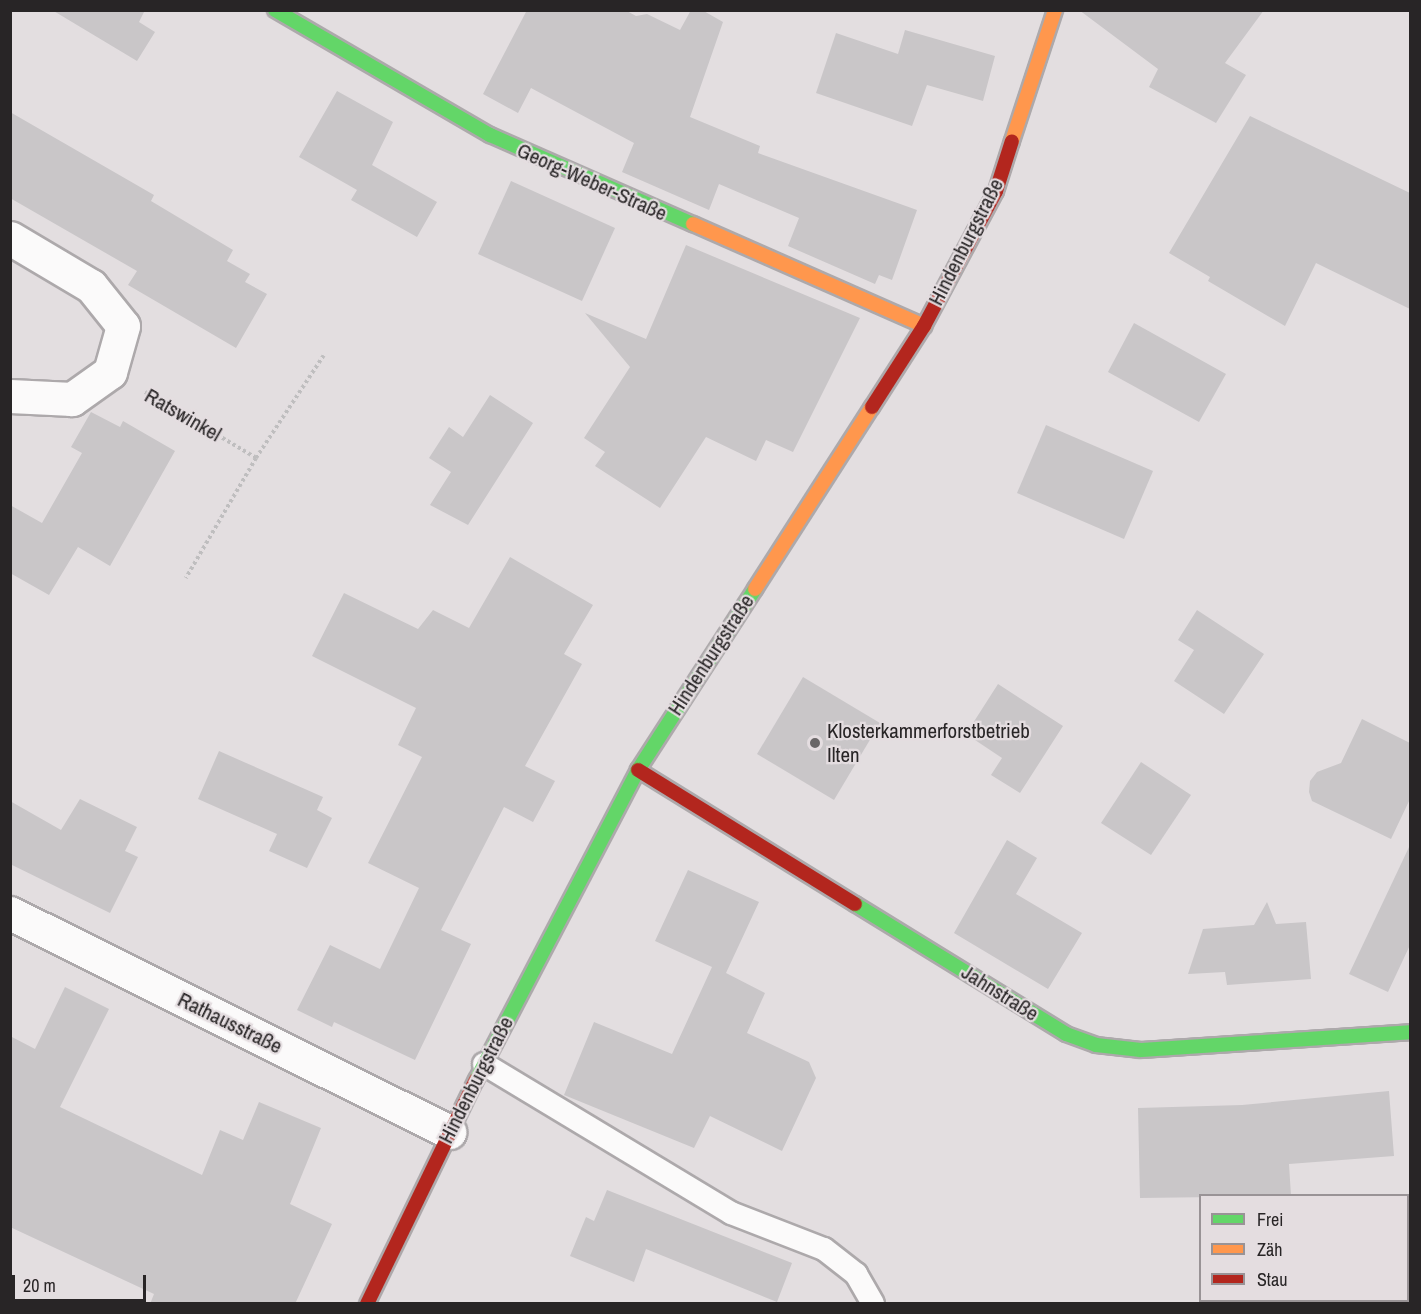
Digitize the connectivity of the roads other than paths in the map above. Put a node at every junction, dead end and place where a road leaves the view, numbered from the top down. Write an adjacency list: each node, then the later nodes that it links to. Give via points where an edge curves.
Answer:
1 (275, 10): 4 (street, Georg-Weber-Straße, via 490,135)
2 (1055, 10): 4 (street, Hindenburgstraße, via 996,191)
3 (10, 238): 5 (street, via 91,286 123,326 110,372 72,399)
4 (924, 326): 6 (street, Hindenburgstraße)
5 (10, 396)
6 (638, 770): 8 (street, Jahnstraße, via 1066,1034 1096,1045 1141,1050); 9 (street, Hindenburgstraße)
7 (10, 913): 10 (street, Rathausstraße)
8 (1410, 1032)
9 (483, 1064): 10 (street, Hindenburgstraße); 12 (lane, via 731,1212 824,1249 856,1274)
10 (450, 1132): 11 (street, Hindenburgstraße)
11 (367, 1304)
12 (873, 1304)

